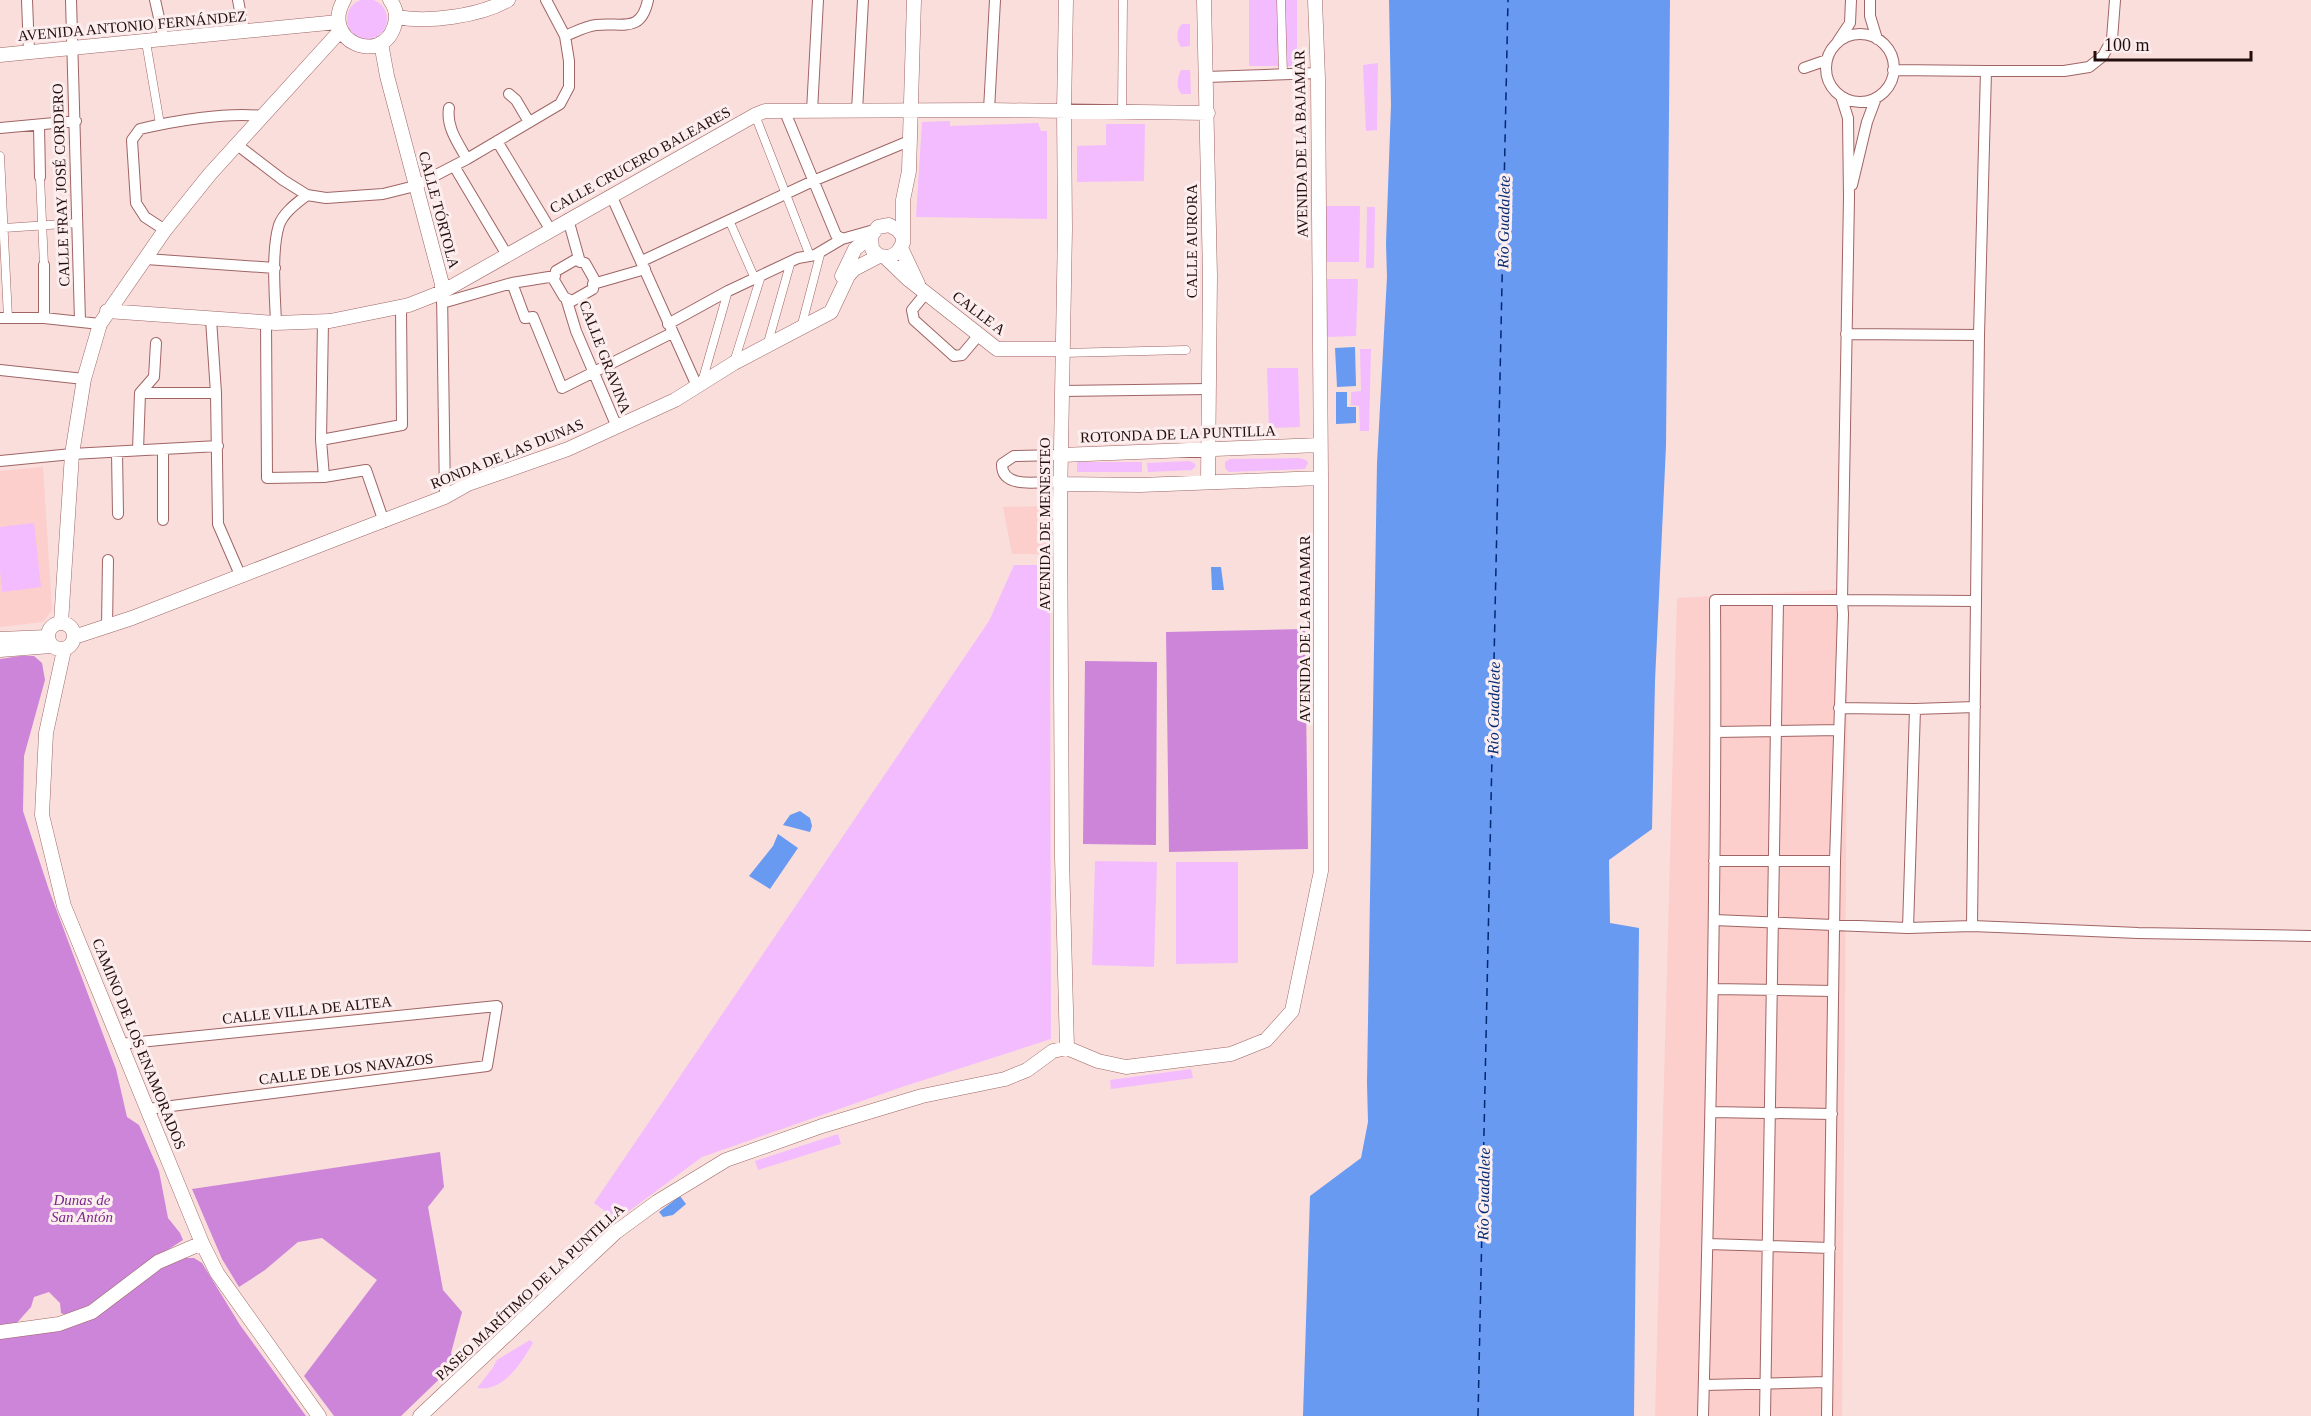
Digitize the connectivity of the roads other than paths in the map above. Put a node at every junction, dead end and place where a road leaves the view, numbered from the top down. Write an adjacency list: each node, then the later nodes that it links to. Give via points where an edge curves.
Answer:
1 (27, 0): 32 (street)
2 (71, 0): 31 (street, CALLE FRAY JOSÉ CORDERO)
3 (154, 0): 27 (street)
4 (238, 0): 24 (street)
5 (344, 0): 23 (street)
6 (390, 0): 22 (street)
7 (508, 0): 22 (street, via 457,16 411,20)
8 (546, 0): 25 (street)
9 (648, 0): 25 (street, via 645,13 633,24 596,25)
10 (818, 0): 46 (street)
11 (863, 0): 47 (street)
12 (914, 0): 48 (street)
13 (995, 0): 45 (street)
14 (1066, 0): 49 (street, AVENIDA DE MENESTEO)
15 (1123, 0): 51 (street)
16 (1204, 0): 40 (street, CALLE AURORA)
17 (1281, 0): 38 (street)
18 (1315, 0): 37 (street, AVENIDA DE LA BAJAMAR)
19 (1851, 0): 30 (street, via 1850,23)
20 (1870, 0): 26 (street)
21 (2115, 0): 36 (street, via 2112,39 2103,56 2089,67 2064,71)
22 (396, 17): 29 (street, via 392,32)
23 (339, 26): 24 (street, AVENIDA ANTONIO FERNÁNDEZ); 29 (street, via 358,45); 54 (street)
24 (244, 32): 27 (street, AVENIDA ANTONIO FERNÁNDEZ)
25 (565, 36): 56 (street, via 569,87 560,104)
26 (1877, 39): 30 (street, via 1864,34); 35 (street, via 1888,49)
27 (164, 40): 28 (street, AVENIDA ANTONIO FERNÁNDEZ)
28 (146, 42): 31 (street, AVENIDA ANTONIO FERNÁNDEZ); 57 (street)
29 (381, 43): 68 (street, CALLE TÓRTOLA)
30 (1837, 43): 34 (street)
31 (72, 48): 32 (street, AVENIDA ANTONIO FERNÁNDEZ); 55 (street, CALLE FRAY JOSÉ CORDERO)
32 (29, 52): 33 (street, AVENIDA ANTONIO FERNÁNDEZ)
33 (0, 55)
34 (1827, 60): 39 (street); 39 (street, via 1804,68)
35 (1893, 70): 36 (street); 43 (street, via 1887,89)
36 (1986, 71): 115 (street)
37 (1318, 73): 38 (street); 132 (street, AVENIDA DE LA BAJAMAR)
38 (1284, 75): 40 (street)
39 (1827, 76): 42 (street)
40 (1206, 77): 52 (street, CALLE AURORA)
41 (509, 94): 56 (street)
42 (1841, 96): 43 (street, via 1862,102); 71 (street, via 1848,118)
43 (1876, 98): 71 (street)
44 (449, 108): 64 (street, via 447,117 453,136)
45 (990, 110): 48 (street, CALLE CRUCERO BALEARES); 49 (street, CALLE CRUCERO BALEARES)
46 (812, 111): 47 (street, CALLE CRUCERO BALEARES); 50 (street, CALLE CRUCERO BALEARES)
47 (857, 111): 48 (street, CALLE CRUCERO BALEARES)
48 (910, 111): 61 (street)
49 (1064, 111): 51 (street, CALLE CRUCERO BALEARES); 120 (street, AVENIDA DE MENESTEO)
50 (785, 112): 53 (street, CALLE CRUCERO BALEARES); 67 (street)
51 (1122, 112): 52 (street, CALLE CRUCERO BALEARES)
52 (1208, 113): 126 (street, CALLE AURORA)
53 (754, 115): 70 (street, CALLE CRUCERO BALEARES); 85 (street)
54 (261, 116): 57 (street, via 245,114); 62 (street)
55 (76, 121): 58 (street); 76 (street, CALLE FRAY JOSÉ CORDERO)
56 (529, 122): 60 (street)
57 (160, 124): 81 (street, via 140,129 132,140 136,203 145,217)
58 (39, 125): 59 (street); 66 (street)
59 (0, 128)
60 (497, 141): 64 (street); 80 (street)
61 (909, 141): 67 (street); 72 (street, via 909,171)
62 (236, 144): 69 (street); 81 (street)
63 (0, 156): 73 (street)
64 (467, 159): 65 (street)
65 (454, 166): 68 (street); 86 (street)
66 (40, 177): 78 (street)
67 (813, 181): 75 (street); 83 (street, via 836,236)
68 (414, 186): 69 (street, via 383,194 326,198); 100 (street, CALLE TÓRTOLA, via 442,284)
69 (308, 195): 93 (street, via 291,208 280,224)
70 (611, 195): 74 (street, CALLE CRUCERO BALEARES); 91 (street)
71 (1849, 197): 114 (street)
72 (903, 200): 77 (street); 84 (street)
73 (2, 215): 79 (street)
74 (568, 219): 80 (street, CALLE CRUCERO BALEARES); 90 (street)
75 (729, 220): 91 (street); 95 (street)
76 (78, 223): 78 (street); 108 (street, CALLE FRAY JOSÉ CORDERO)
77 (889, 225): 82 (street); 84 (street, via 898,230)
78 (42, 226): 79 (street); 92 (street)
79 (4, 228): 105 (street)
80 (550, 229): 86 (street, CALLE CRUCERO BALEARES)
81 (165, 230): 88 (street)
82 (872, 233): 83 (street); 87 (street, via 872,249); 104 (street, via 855,249)
83 (842, 239): 85 (street)
84 (901, 241): 87 (street, via 894,255); 98 (street, CALLE A)
85 (816, 254): 89 (street); 113 (street)
86 (507, 255): 100 (street, CALLE CRUCERO BALEARES)
87 (882, 256): 98 (street, CALLE A); 104 (street, via 854,269)
88 (146, 258): 93 (street); 103 (street)
89 (791, 261): 95 (street); 118 (street)
90 (580, 262): 94 (street, via 575,260 556,271); 97 (street, via 585,263)
91 (643, 265): 97 (street); 112 (street)
92 (44, 266): 106 (street)
93 (274, 268): 110 (street)
94 (555, 276): 96 (street); 101 (street)
95 (758, 277): 99 (street); 121 (street)
96 (512, 284): 100 (street); 123 (street, via 525,318 534,317 562,388)
97 (593, 285): 101 (street, via 593,289 572,301)
98 (922, 290): 116 (street, CALLE A); 116 (street, via 912,310 914,320 954,356 962,355)
99 (728, 291): 112 (street); 125 (street)
100 (442, 297): 102 (street, CALLE CRUCERO BALEARES); 145 (street, CALLE TÓRTOLA)
101 (566, 298): 123 (street, CALLE GRAVINA)
102 (401, 307): 109 (street, CALLE CRUCERO BALEARES); 131 (street, via 402,425)
103 (107, 311): 107 (street, CALLE CRUCERO BALEARES); 111 (street)
104 (831, 312): 113 (street, RONDA DE LAS DUNAS)
105 (4, 318): 106 (street)
106 (44, 318): 108 (street)
107 (211, 319): 110 (street, CALLE CRUCERO BALEARES); 129 (street)
108 (80, 321): 111 (street)
109 (323, 321): 110 (street, CALLE CRUCERO BALEARES); 131 (street)
110 (271, 322): 141 (street, via 267,478)
111 (100, 324): 124 (street)
112 (670, 328): 123 (street); 125 (street)
113 (801, 328): 118 (street, RONDA DE LAS DUNAS)
114 (1846, 334): 115 (street); 152 (street)
115 (1979, 335): 153 (street)
116 (978, 336): 120 (street, CALLE A, via 997,349)
117 (156, 344): 128 (street, via 154,377)
118 (767, 346): 121 (street, RONDA DE LAS DUNAS)
119 (1186, 350): 120 (street)
120 (1062, 351): 127 (street, AVENIDA DE MENESTEO)
121 (734, 363): 125 (street, RONDA DE LAS DUNAS)
122 (0, 370): 124 (street)
123 (594, 373): 130 (street, CALLE GRAVINA)
124 (84, 379): 138 (street)
125 (699, 384): 130 (street, RONDA DE LAS DUNAS)
126 (1208, 389): 127 (street); 136 (street, CALLE AURORA)
127 (1062, 391): 139 (street, AVENIDA DE MENESTEO)
128 (140, 393): 129 (street); 135 (street)
129 (216, 393): 133 (street)
130 (616, 427): 145 (street, RONDA DE LAS DUNAS, via 568,449 468,484)
131 (321, 440): 141 (street)
132 (1320, 445): 136 (street, ROTONDA DE LA PUNTILLA); 142 (street, AVENIDA DE LA BAJAMAR)
133 (218, 446): 134 (street); 150 (street, via 218,524)
134 (163, 448): 135 (street); 147 (street)
135 (138, 450): 137 (street)
136 (1209, 450): 139 (street, ROTONDA DE LA PUNTILLA); 144 (street, CALLE AURORA)
137 (117, 452): 138 (street); 146 (street)
138 (72, 454): 140 (street); 154 (street)
139 (1061, 455): 143 (street, AVENIDA DE MENESTEO); 143 (street, ROTONDA DE LA PUNTILLA, via 1014,456 1002,464 1006,476 1020,482)
140 (0, 462)
141 (324, 477): 148 (street, via 366,470)
142 (1321, 478): 144 (street); 180 (street, AVENIDA DE LA BAJAMAR, via 1321,871 1292,1011 1266,1040 1231,1054 1126,1067)
143 (1061, 482): 144 (street); 180 (street, AVENIDA DE MENESTEO)
144 (1208, 482)
145 (446, 497): 148 (street, RONDA DE LAS DUNAS)
146 (118, 514)
147 (164, 520)
148 (384, 522): 150 (street, RONDA DE LAS DUNAS)
149 (108, 560): 155 (street)
150 (241, 577): 155 (street, RONDA DE LAS DUNAS)
151 (1778, 600): 152 (street); 164 (street); 165 (street, via 1715,600)
152 (1842, 600): 153 (street); 161 (street)
153 (1976, 601): 160 (street)
154 (61, 623): 156 (street, via 72,629); 158 (street, via 50,629)
155 (107, 627): 156 (street, RONDA DE LAS DUNAS)
156 (75, 637): 158 (street, via 72,645)
157 (0, 639): 158 (street)
158 (54, 644): 159 (street); 179 (street, CAMINO DE LOS ENAMORADOS, via 42,815 64,906)
159 (0, 650)
160 (1974, 707): 162 (street); 172 (street)
161 (1839, 708): 162 (street); 163 (street)
162 (1915, 709): 173 (street)
163 (1838, 730): 164 (street); 168 (street)
164 (1776, 731): 165 (street); 167 (street)
165 (1716, 732): 166 (street)
166 (1714, 861): 167 (street); 169 (street)
167 (1774, 861): 168 (street); 170 (street)
168 (1835, 861): 171 (street)
169 (1714, 920): 170 (street); 175 (street)
170 (1773, 923): 171 (street); 176 (street)
171 (1834, 925): 173 (street); 177 (street)
172 (1972, 926): 173 (street); 174 (street)
173 (1908, 928)
174 (2311, 936)
175 (1713, 989): 176 (street); 182 (street)
176 (1772, 991): 177 (street); 183 (street)
177 (1833, 991): 184 (street)
178 (497, 1006): 179 (street, CALLE VILLA DE ALTEA); 181 (street, CALLE DE LOS NAVAZOS, via 487,1066)
179 (120, 1044): 181 (street, CAMINO DE LOS ENAMORADOS)
180 (1067, 1048): 194 (street, PASEO MARÍTIMO DE LA PUNTILLA, via 1053,1051 1027,1070 1005,1079 922,1095 822,1126 708,1170 616,1232)
181 (148, 1109): 185 (street, CAMINO DE LOS ENAMORADOS)
182 (1711, 1112): 183 (street); 186 (street)
183 (1770, 1113): 184 (street); 187 (street)
184 (1832, 1114): 188 (street)
185 (202, 1244): 189 (street, via 158,1262 92,1312 59,1324); 193 (street, CAMINO DE LOS ENAMORADOS, via 217,1273)
186 (1708, 1244): 187 (street); 192 (street)
187 (1768, 1246): 188 (street); 191 (street)
188 (1830, 1248): 190 (street)
189 (0, 1332)
190 (1827, 1382): 191 (street); 197 (street)
191 (1766, 1383): 192 (street); 196 (street)
192 (1704, 1385): 195 (street)
193 (319, 1416)
194 (420, 1416)
195 (1703, 1416)
196 (1765, 1416)
197 (1827, 1416)

